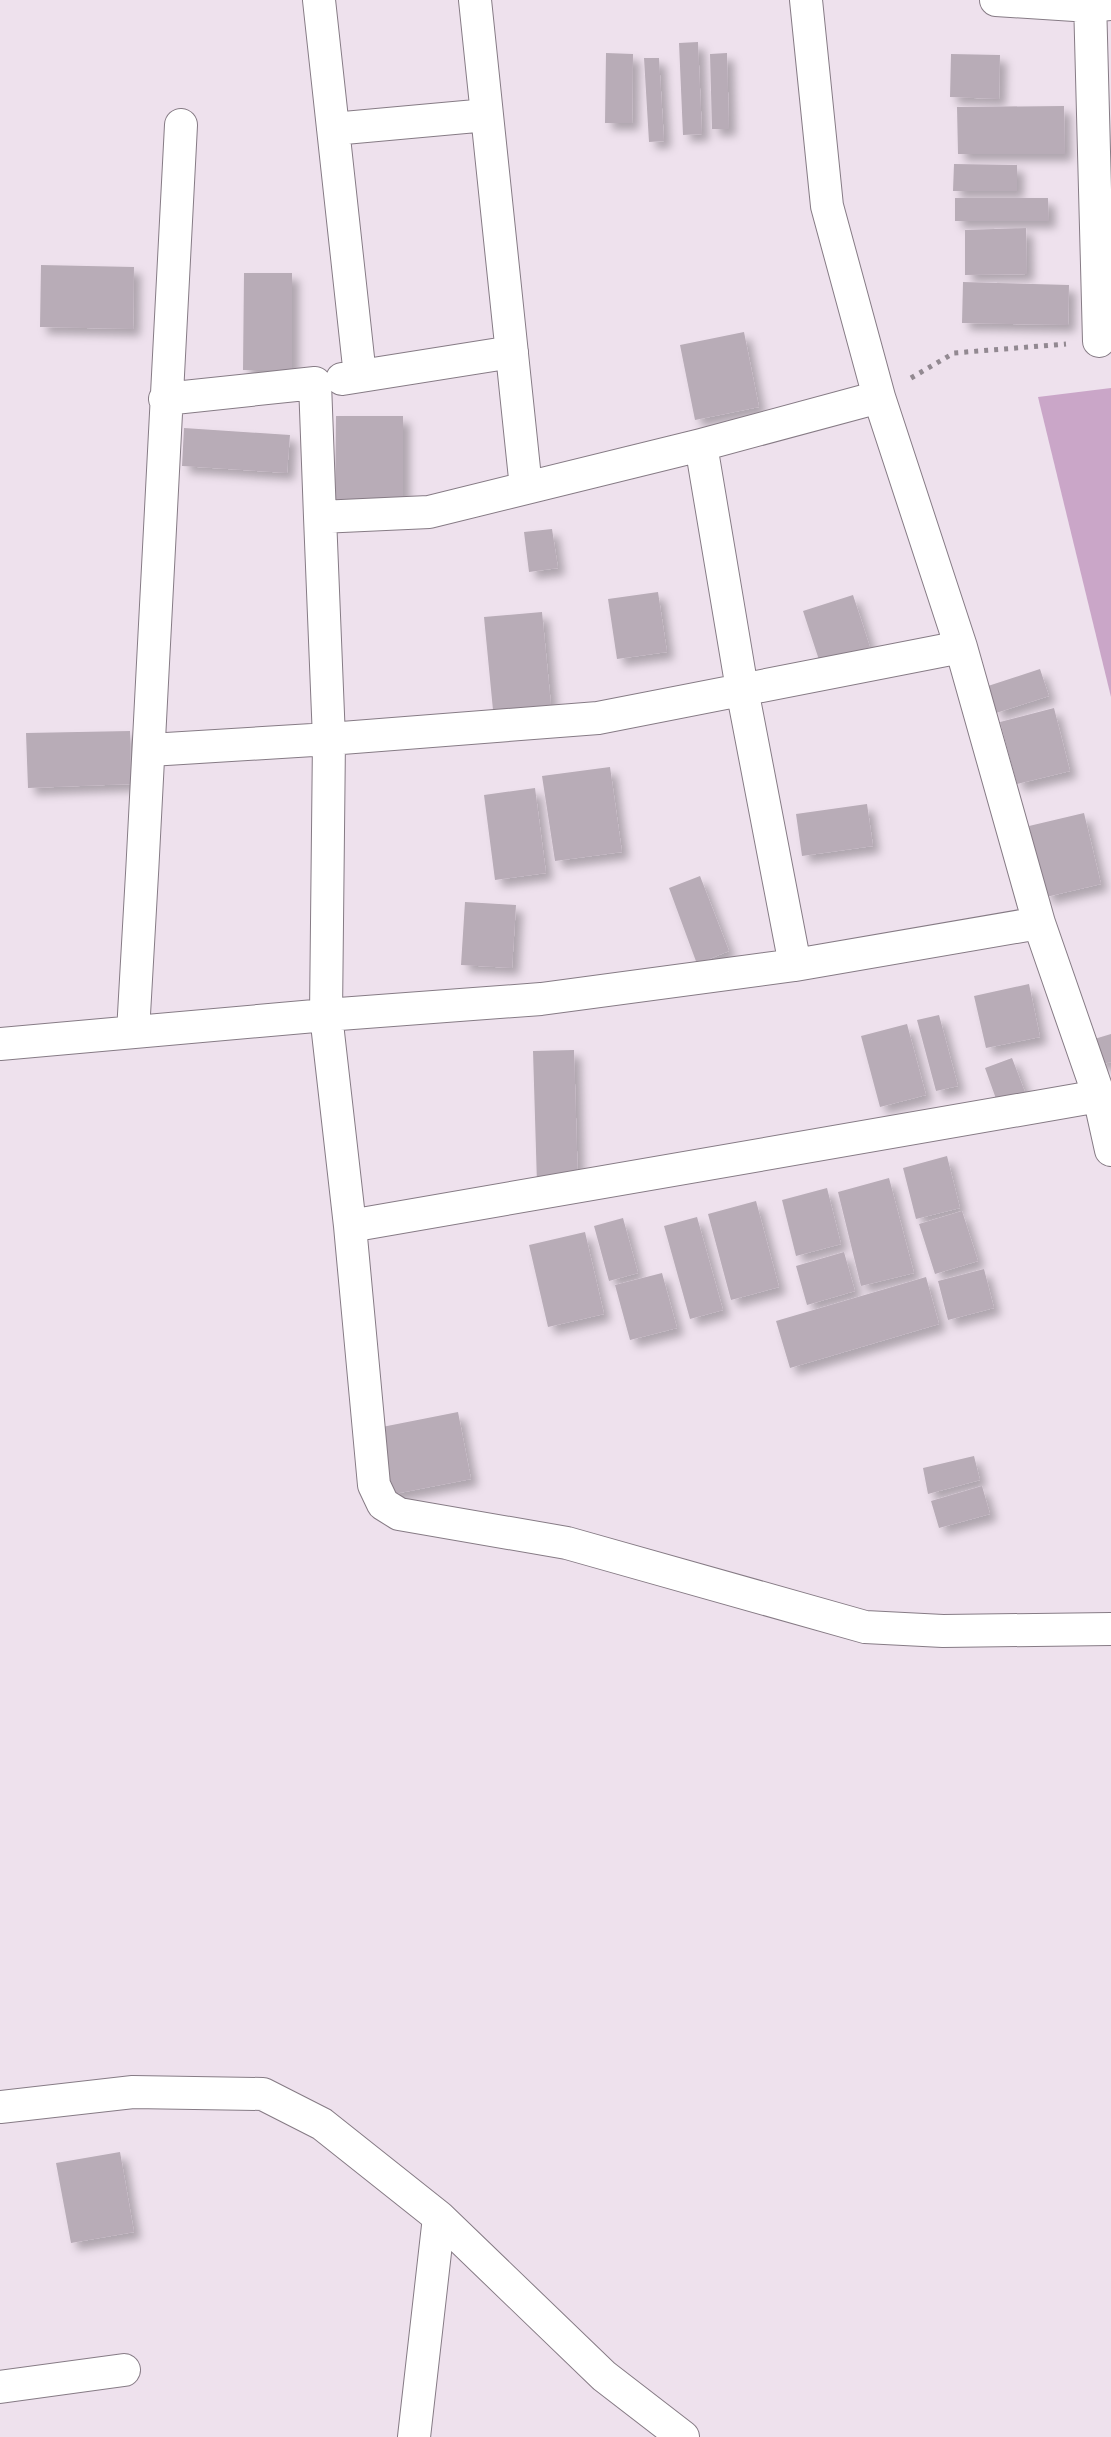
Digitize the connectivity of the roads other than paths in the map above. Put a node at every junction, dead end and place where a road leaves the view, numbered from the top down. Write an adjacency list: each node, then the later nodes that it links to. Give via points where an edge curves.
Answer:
1 (319, 0): 8 (street)
2 (475, 0): 6 (street)
3 (806, 0): 13 (street, via 827,206)
4 (996, 0): 5 (street)
5 (1097, 3): 9 (street)
6 (487, 115): 8 (street); 10 (street)
7 (181, 125): 14 (street)
8 (333, 129): 11 (street)
9 (1099, 341)
10 (512, 352): 11 (street); 16 (street)
11 (360, 376): 12 (street)
12 (315, 383): 14 (street); 17 (street)
13 (879, 397): 15 (street); 18 (street)
14 (165, 399): 21 (street)
15 (701, 445): 16 (street); 19 (street)
16 (526, 488): 17 (street, via 429,512)
17 (320, 517): 20 (street)
18 (961, 647): 19 (street); 22 (street)
19 (742, 689): 20 (street, via 598,718); 23 (street)
20 (329, 739): 21 (street); 24 (street)
21 (150, 750): 25 (street)
22 (1039, 923): 23 (street); 27 (street)
23 (795, 965): 24 (street, via 541,999)
24 (326, 1015): 25 (street); 29 (street)
25 (133, 1032): 26 (street)
26 (0, 1044)
27 (1099, 1096): 28 (street); 29 (street)
28 (1111, 1150)
29 (350, 1226): 30 (street, via 374,1485 383,1504 399,1514 567,1543 865,1627)
30 (1111, 1629)
31 (0, 2107): 32 (street, via 133,2092 263,2094 322,2124)
32 (439, 2217): 35 (street); 36 (street, via 604,2376)
33 (124, 2370): 34 (street)
34 (0, 2387)
35 (414, 2437)
36 (683, 2437)

